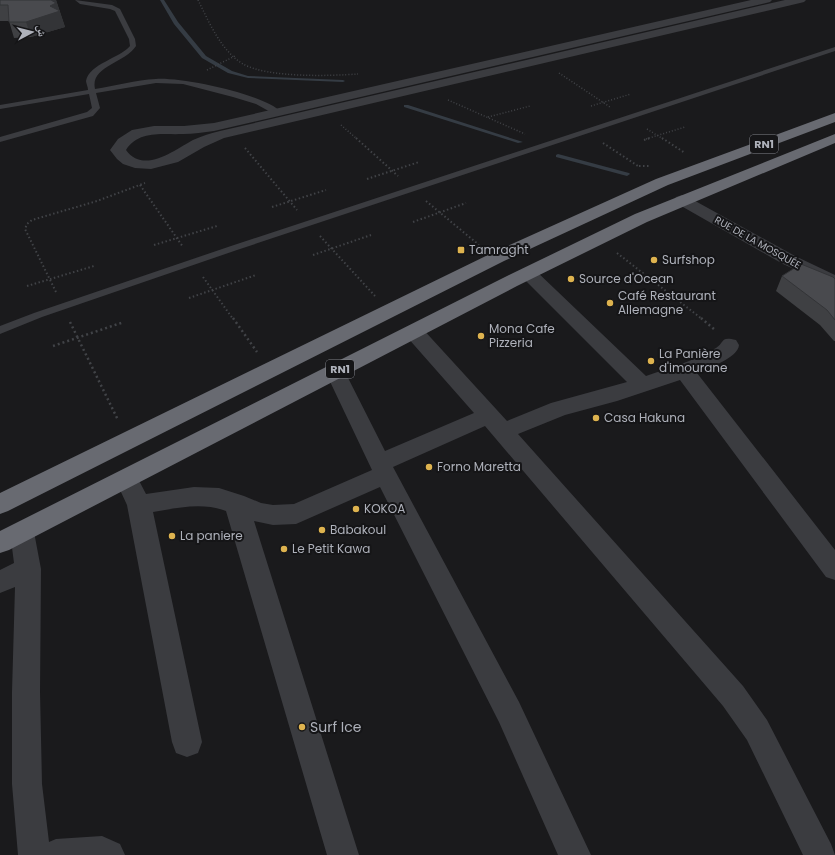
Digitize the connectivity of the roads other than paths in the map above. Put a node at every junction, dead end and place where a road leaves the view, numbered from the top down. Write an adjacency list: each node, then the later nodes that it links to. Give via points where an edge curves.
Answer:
1 (78, 0): 6 (lane, via 118,10 133,42 133,46 126,54 94,74 90,81)
2 (766, 0): 4 (street)
3 (800, 0): 4 (street)
4 (680, 23): 8 (street); 8 (street, via 220,135 200,142 174,158 160,163 131,162 121,157 118,150 123,142 133,135 148,130 201,129)
5 (835, 49): 15 (lane, via 193,262)
6 (93, 91): 7 (lane); 8 (lane, via 156,81 183,82 248,98); 11 (lane, via 96,108 90,114)
7 (0, 107)
8 (278, 112)
9 (835, 117): 25 (highway, RN1, via 662,182 498,257)
10 (835, 138): 12 (highway, RN1)
11 (0, 140)
12 (682, 200): 13 (highway, RN1); 14 (street, RUE DE LA MOSQUÉE, via 789,260)
13 (528, 273): 16 (highway, RN1); 20 (street)
14 (830, 275)
15 (0, 330)
16 (414, 332): 18 (highway, RN1); 21 (street)
17 (729, 345): 19 (street, via 723,353)
18 (336, 371): 22 (street); 23 (highway, RN1)
19 (684, 371): 20 (street); 30 (street)
20 (641, 384): 21 (street, via 609,396)
21 (496, 423): 22 (street); 38 (street, via 733,696 757,730)
22 (383, 469): 24 (street, via 296,514 260,513); 37 (street, via 509,712)
23 (127, 479): 26 (street); 27 (highway, RN1)
24 (236, 503): 26 (street, via 219,498 194,496); 36 (street)
25 (0, 504)
26 (139, 505): 32 (street)
27 (22, 532): 28 (highway, RN1); 29 (street)
28 (0, 544)
29 (28, 569): 31 (street); 33 (street, via 27,784)
30 (835, 569)
31 (0, 582)
32 (187, 742)
33 (34, 855)
34 (56, 855): 35 (street, via 102,852)
35 (109, 855)
36 (343, 855)
37 (575, 855)
38 (820, 855)

